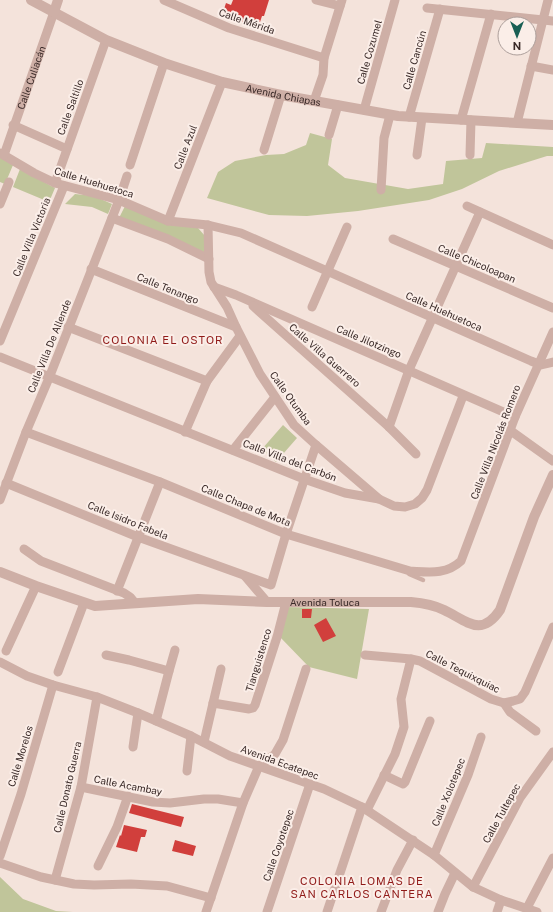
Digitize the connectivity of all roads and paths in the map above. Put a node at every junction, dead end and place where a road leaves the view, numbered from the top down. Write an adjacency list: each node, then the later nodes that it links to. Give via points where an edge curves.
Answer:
1 (31, 0): 10 (street, Avenida Chiapas)
2 (58, 0): 10 (street, Calle Culiacán)
3 (164, 0): 15 (street, Calle Mérida, via 229,28)
4 (316, 0): 7 (street)
5 (395, 0): 23 (street, Calle Cozumel)
6 (548, 0): 12 (street)
7 (341, 3): 15 (street)
8 (427, 8): 9 (street)
9 (440, 9): 11 (street); 25 (street, Calle Cancún)
10 (54, 12): 14 (street, Avenida Chiapas); 30 (street, Calle Culiacán)
11 (491, 14): 12 (street); 27 (street)
12 (542, 21): 13 (street); 17 (street)
13 (553, 21)
14 (106, 40): 16 (street, Avenida Chiapas); 32 (street, Calle Saltillo)
15 (324, 58): 21 (street, via 323,75)
16 (164, 63): 19 (street, Avenida Chiapas); 37 (street)
17 (530, 66): 18 (street); 28 (street)
18 (553, 70)
19 (222, 82): 20 (street, Avenida Chiapas); 47 (street, Calle Azul)
20 (281, 95): 21 (street, Avenida Chiapas); 33 (street)
21 (314, 101): 22 (street, Avenida Chiapas)
22 (338, 105): 23 (street, Avenida Chiapas); 31 (street)
23 (364, 110): 24 (street, Avenida Chiapas)
24 (390, 115): 25 (street, Avenida Chiapas); 41 (street, via 384,138)
25 (409, 117): 26 (street, Avenida Chiapas)
26 (422, 118): 27 (street, Avenida Chiapas); 35 (street)
27 (466, 120): 28 (street, Avenida Chiapas); 36 (street)
28 (517, 123): 29 (street, Avenida Chiapas)
29 (553, 124)
30 (13, 125): 32 (street); 34 (street, Calle Culiacán)
31 (329, 135)
32 (67, 149): 40 (street, Calle Saltillo)
33 (264, 150)
34 (2, 154): 40 (street, Calle Huehuetoca)
35 (417, 155)
36 (470, 155)
37 (130, 165)
38 (127, 176): 42 (street, Calle Villa De Allende)
39 (8, 182): 43 (street)
40 (59, 184): 42 (street, Calle Huehuetoca); 67 (street, Calle Villa Victoria)
41 (381, 190)
42 (119, 200): 46 (street, Calle Villa De Allende); 47 (street, Calle Huehuetoca)
43 (0, 204)
44 (467, 206): 45 (street)
45 (480, 212): 51 (street); 53 (street)
46 (112, 218): 52 (street, via 168,239); 54 (street, Calle Villa De Allende)
47 (168, 221): 48 (street, Calle Huehuetoca)
48 (208, 225): 52 (street, Calle Otumba); 55 (street, Calle Huehuetoca, via 240,232)
49 (347, 227): 55 (street)
50 (393, 239): 53 (street, Calle Chicoloapan)
51 (553, 245)
52 (209, 259): 56 (street, Calle Otumba, via 209,272)
53 (455, 266): 61 (street, Calle Chicoloapan); 62 (street)
54 (91, 269): 63 (street, Calle Villa De Allende); 64 (street, Calle Tenango)
55 (328, 272): 60 (street); 62 (street, Calle Huehuetoca)
56 (214, 287): 57 (street, Calle Jilotzingo); 59 (street, Calle Otumba)
57 (236, 295): 58 (street, Calle Jilotzingo); 59 (street, via 230,296)
58 (246, 300): 71 (street, Calle Jilotzingo); 77 (street, Calle Villa Guerrero)
59 (227, 307): 64 (street, Calle Otumba)
60 (312, 307)
61 (553, 308)
62 (432, 317): 70 (street, Calle Huehuetoca); 71 (street)
63 (68, 327): 72 (street, Calle Villa De Allende); 73 (street)
64 (236, 327): 66 (street, Calle Otumba)
65 (553, 332): 70 (street, Calle Villa Nicolás Romero)
66 (240, 336): 73 (street); 75 (street, Calle Otumba)
67 (0, 341)
68 (0, 358): 72 (street, Calle Villa del Carbón)
69 (553, 362): 70 (street)
70 (538, 364): 76 (street, Calle Villa Nicolás Romero)
71 (409, 370): 74 (street, Calle Jilotzingo); 77 (street)
72 (49, 378): 79 (street, Calle Villa De Allende); 80 (street, Calle Villa del Carbón)
73 (207, 381): 80 (street)
74 (463, 396): 76 (street, Calle Jilotzingo); 89 (street, Calle Villa del Carbón, via 422,498 415,504 405,507 394,506)
75 (275, 397): 81 (street, Calle Otumba, via 294,425); 82 (street)
76 (515, 417): 78 (street, Calle Villa Nicolás Romero)
77 (389, 427): 83 (street, Calle Villa Guerrero)
78 (511, 431): 84 (street); 94 (street, Calle Villa Nicolás Romero)
79 (26, 432): 87 (street, Calle Villa De Allende); 88 (street, Calle Chapa de Mota)
80 (184, 432): 82 (street, Calle Villa del Carbón)
81 (316, 445): 86 (street); 89 (street, Calle Otumba)
82 (233, 450): 86 (street, Calle Villa del Carbón)
83 (416, 454)
84 (553, 461)
85 (553, 475): 102 (street, Avenida Toluca, via 500,610 493,620 485,625 465,622 424,603)
86 (304, 479): 89 (street, Calle Villa del Carbón, via 345,493); 91 (street)
87 (6, 482): 90 (street, Calle Villa De Allende); 92 (street, Calle Isidro Fabela)
88 (160, 482): 91 (street, Calle Chapa de Mota); 92 (street)
89 (379, 499)
90 (0, 500)
91 (286, 534): 95 (street, Calle Chapa de Mota); 97 (street, Calle Isidro Fabela, via 271,584)
92 (138, 537): 97 (street, Calle Isidro Fabela); 100 (street)
93 (24, 549): 100 (street, via 41,561)
94 (462, 561): 95 (street, Calle Chapa de Mota, via 455,568 436,572 410,571)
95 (392, 566): 98 (lane)
96 (0, 572): 99 (street, Avenida Toluca)
97 (244, 575): 101 (street, Calle Isidro Fabela)
98 (423, 580)
99 (36, 586): 103 (street, Avenida Toluca); 107 (street)
100 (117, 591): 104 (street, via 130,596)
101 (267, 602): 102 (street, Avenida Toluca); 104 (street, Avenida Toluca, via 198,599)
102 (286, 602): 118 (street, Tianguistenco, via 253,708)
103 (84, 603): 104 (street, Avenida Toluca, via 95,606); 115 (street)
104 (134, 603)
105 (553, 627): 119 (street, Calle Tequixquiac, via 525,692 520,699)
106 (175, 650): 114 (street)
107 (6, 652)
108 (106, 655): 114 (street)
109 (365, 655): 110 (street, Calle Tequixquiac)
110 (411, 659): 119 (street, Calle Tequixquiac, via 427,664 491,699); 131 (street, via 402,699 404,727 395,754)
111 (0, 663): 116 (street, Avenida Ecatepec)
112 (221, 669): 118 (street)
113 (306, 669): 129 (street, via 283,740 275,754)
114 (168, 671): 121 (street)
115 (58, 672)
116 (53, 685): 117 (street, Avenida Ecatepec); 139 (street, Calle Morelos)
117 (97, 698): 120 (street, Avenida Ecatepec); 133 (street, Calle Donato Guerra)
118 (213, 703): 126 (street)
119 (504, 703): 123 (street, Calle Tequixquiac, via 514,715)
120 (138, 713): 121 (street, Avenida Ecatepec); 127 (street)
121 (156, 721): 124 (street, Avenida Ecatepec)
122 (430, 721): 131 (street, via 405,782 403,784)
123 (536, 731)
124 (191, 736): 126 (street, Avenida Ecatepec); 130 (street)
125 (481, 737): 138 (street, Calle Xolotepec)
126 (204, 742): 129 (street, Avenida Ecatepec, via 230,756)
127 (133, 747)
128 (553, 752): 145 (street, Calle Tultepec, via 520,798)
129 (259, 766): 132 (street, Avenida Ecatepec); 135 (street)
130 (187, 771)
131 (384, 775): 136 (street)
132 (310, 784): 136 (street, Avenida Ecatepec); 150 (street, Calle Coyotepec)
133 (81, 787): 134 (street, Calle Acambay); 144 (street, Calle Donato Guerra)
134 (128, 796): 135 (street, Calle Acambay, via 170,803 218,799); 142 (street, via 117,827)
135 (243, 803): 146 (street)
136 (364, 808): 137 (street, Avenida Ecatepec); 151 (street)
137 (413, 840): 138 (street, Avenida Ecatepec); 152 (street, via 397,870)
138 (434, 855): 143 (street, Avenida Ecatepec)
139 (0, 856)
140 (553, 858): 148 (street)
141 (0, 863): 144 (street)
142 (98, 866)
143 (455, 873): 145 (street, Avenida Ecatepec); 153 (street)
144 (56, 880): 146 (street, via 94,885 167,886)
145 (473, 887): 147 (street, Avenida Ecatepec)
146 (211, 898): 149 (street)
147 (501, 900): 148 (street, Avenida Ecatepec); 154 (street)
148 (527, 908): 155 (street, Avenida Ecatepec)
149 (206, 912)
150 (267, 912)
151 (327, 912)
152 (381, 912)
153 (438, 912)
154 (496, 912)
155 (537, 912)

